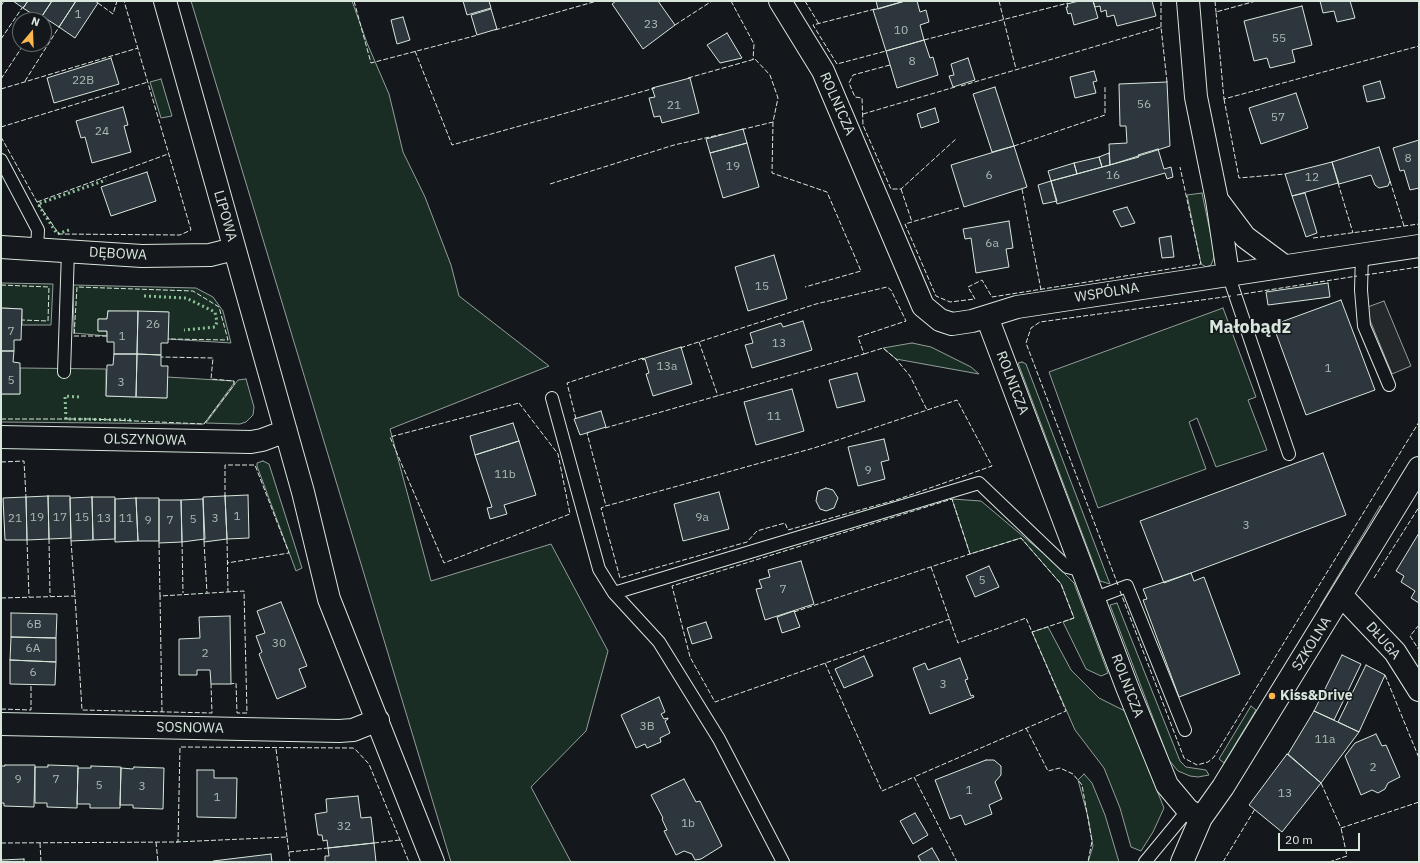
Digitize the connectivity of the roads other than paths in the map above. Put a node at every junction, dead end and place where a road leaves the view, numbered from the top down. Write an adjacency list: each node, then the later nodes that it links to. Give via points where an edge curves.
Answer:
1 (165, 1): 9 (street, LIPOWA)
2 (780, 1): 14 (street, ROLNICZA, via 826,78 923,306 936,318 952,324)
3 (1188, 1): 5 (street, via 1196,97)
4 (1, 160): 8 (lane, via 38,230)
5 (1217, 200): 12 (street, via 1245,237); 13 (street)
6 (1419, 246): 11 (street, WSPÓLNA)
7 (1, 247): 8 (street, DĘBOWA)
8 (37, 249): 10 (street, DĘBOWA)
9 (234, 249): 10 (street, DĘBOWA, via 210,255 142,256); 18 (street, LIPOWA)
10 (68, 251): 15 (lane)
11 (1362, 254): 12 (street, WSPÓLNA); 16 (lane, via 1360,290 1364,326)
12 (1284, 266): 13 (street, WSPÓLNA)
13 (1228, 274): 14 (street, WSPÓLNA, via 1017,307); 20 (lane)
14 (987, 317): 22 (street, ROLNICZA)
15 (64, 372)
16 (1389, 385)
17 (552, 398): 23 (lane, via 599,569)
18 (286, 431): 19 (street, OLSZYNOWA, via 251,442); 27 (street, LIPOWA, via 304,492 329,599)
19 (1, 437)
20 (1289, 454)
21 (1419, 468): 24 (street, SZKOLNA)
22 (1084, 571): 23 (lane, via 1067,567 978,483); 25 (street, ROLNICZA)
23 (614, 593): 32 (lane, via 659,642 719,738)
24 (1342, 596): 26 (street, DŁUGA, via 1395,652); 30 (street, SZKOLNA, via 1223,787)
25 (1095, 598): 29 (lane, via 1127,586); 30 (street, ROLNICZA, via 1127,687 1167,785)
26 (1419, 690)
27 (378, 720): 28 (street, SOSNOWA, via 353,730 339,731); 31 (street, LIPOWA)
28 (1, 724)
29 (1185, 730)
30 (1194, 814): 33 (lane); 34 (street, SZKOLNA)
31 (433, 862)
32 (783, 862)
33 (1145, 862)
34 (1182, 862)

